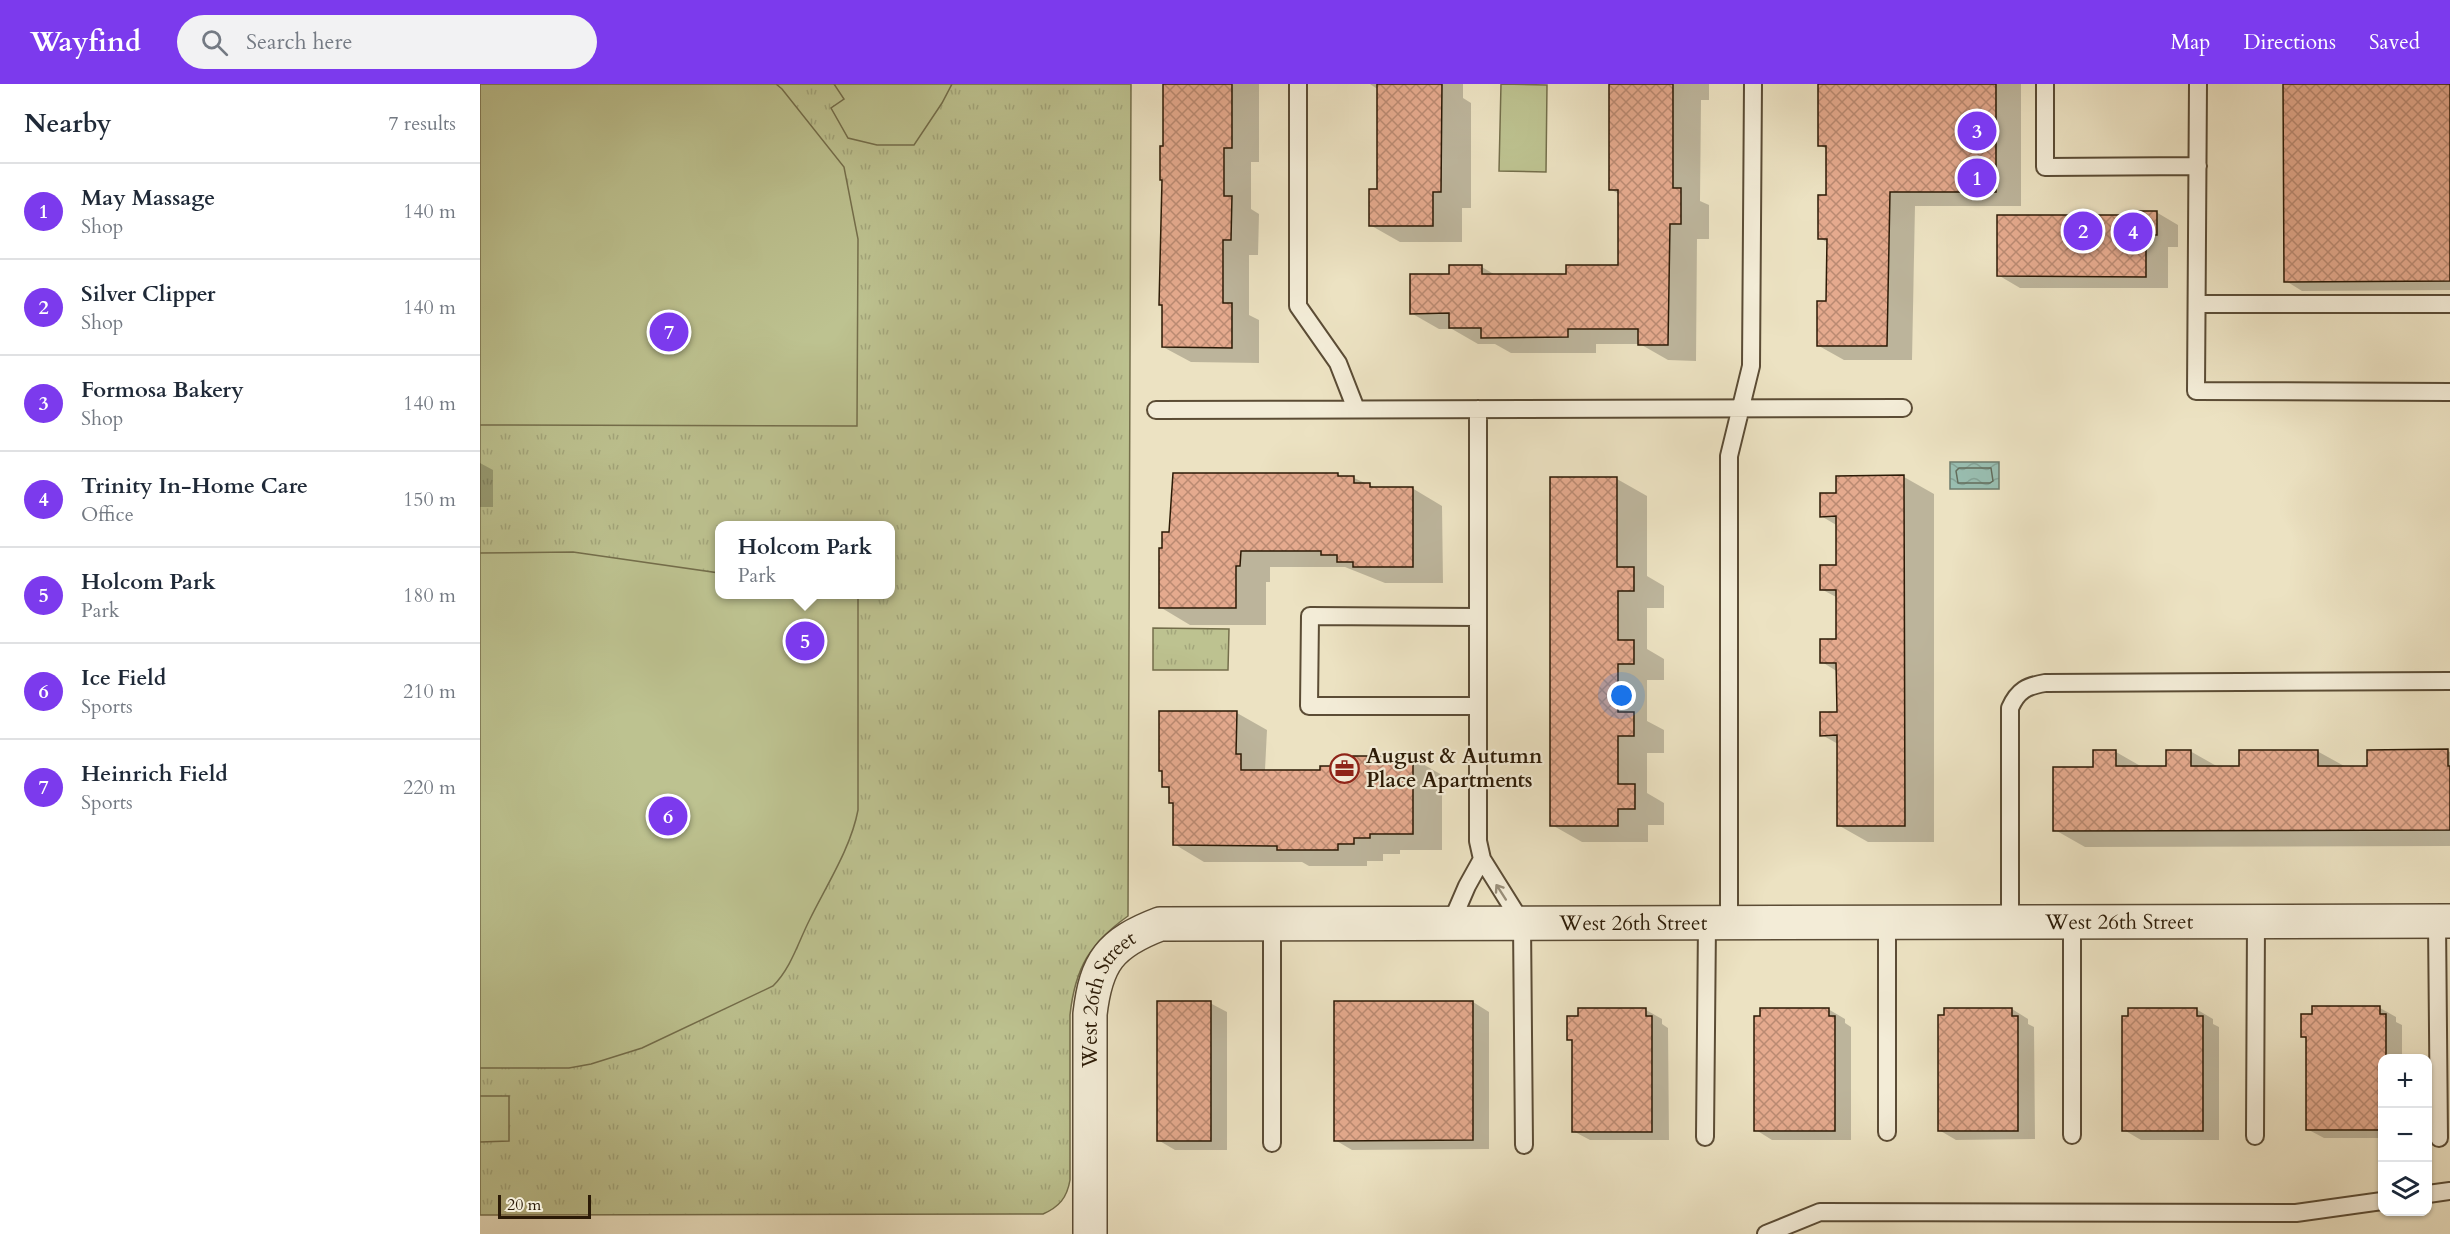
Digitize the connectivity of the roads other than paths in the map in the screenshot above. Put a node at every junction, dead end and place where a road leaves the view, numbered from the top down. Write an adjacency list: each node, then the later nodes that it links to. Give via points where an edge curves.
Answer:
1 (1298, 84): 12 (lane, via 1298,306 1338,363)
2 (1753, 84): 10 (lane, via 1751,366)
3 (2045, 84): 5 (lane, via 2045,167)
4 (2198, 84): 5 (lane)
5 (2198, 166): 6 (lane)
6 (2197, 304): 7 (lane); 8 (lane, via 2196,391)
7 (2450, 304)
8 (2450, 392)
9 (1903, 408): 10 (lane)
10 (1740, 409): 13 (lane); 25 (lane, via 1729,456)
11 (1156, 410): 12 (lane)
12 (1356, 410): 13 (lane)
13 (1478, 410): 14 (lane)
14 (1478, 617): 16 (lane); 16 (lane, via 1310,616 1310,705)
15 (2450, 681): 21 (lane, via 2045,683 2026,687 2015,696 2010,708)
16 (1478, 706): 17 (lane, via 1478,841)
17 (1482, 859): 23 (lane); 24 (lane, one-way to 17)
18 (2256, 921): 19 (street, West 26th Street); 22 (street, West 26th Street); 29 (lane)
19 (2443, 921): 31 (lane)
20 (1887, 922): 21 (street, West 26th Street); 25 (street, West 26th Street); 27 (lane)
21 (2010, 922): 22 (street, West 26th Street)
22 (2072, 922): 28 (lane)
23 (1451, 923): 24 (street, West 26th Street); 26 (street, West 26th Street)
24 (1522, 923): 25 (street, West 26th Street); 33 (lane)
25 (1718, 923): 30 (lane)
26 (1272, 924): 32 (lane); 37 (street, West 26th Street, via 1160,924 1117,946 1102,966 1093,987 1090,1014)
27 (1887, 1132)
28 (2072, 1135)
29 (2255, 1136)
30 (1705, 1137)
31 (2439, 1138)
32 (1272, 1143)
33 (1524, 1144)
34 (2450, 1191): 35 (lane)
35 (2432, 1193)
36 (2378, 1202): 38 (lane, via 2296,1213 1820,1212)
37 (1090, 1234)
38 (1766, 1234)

